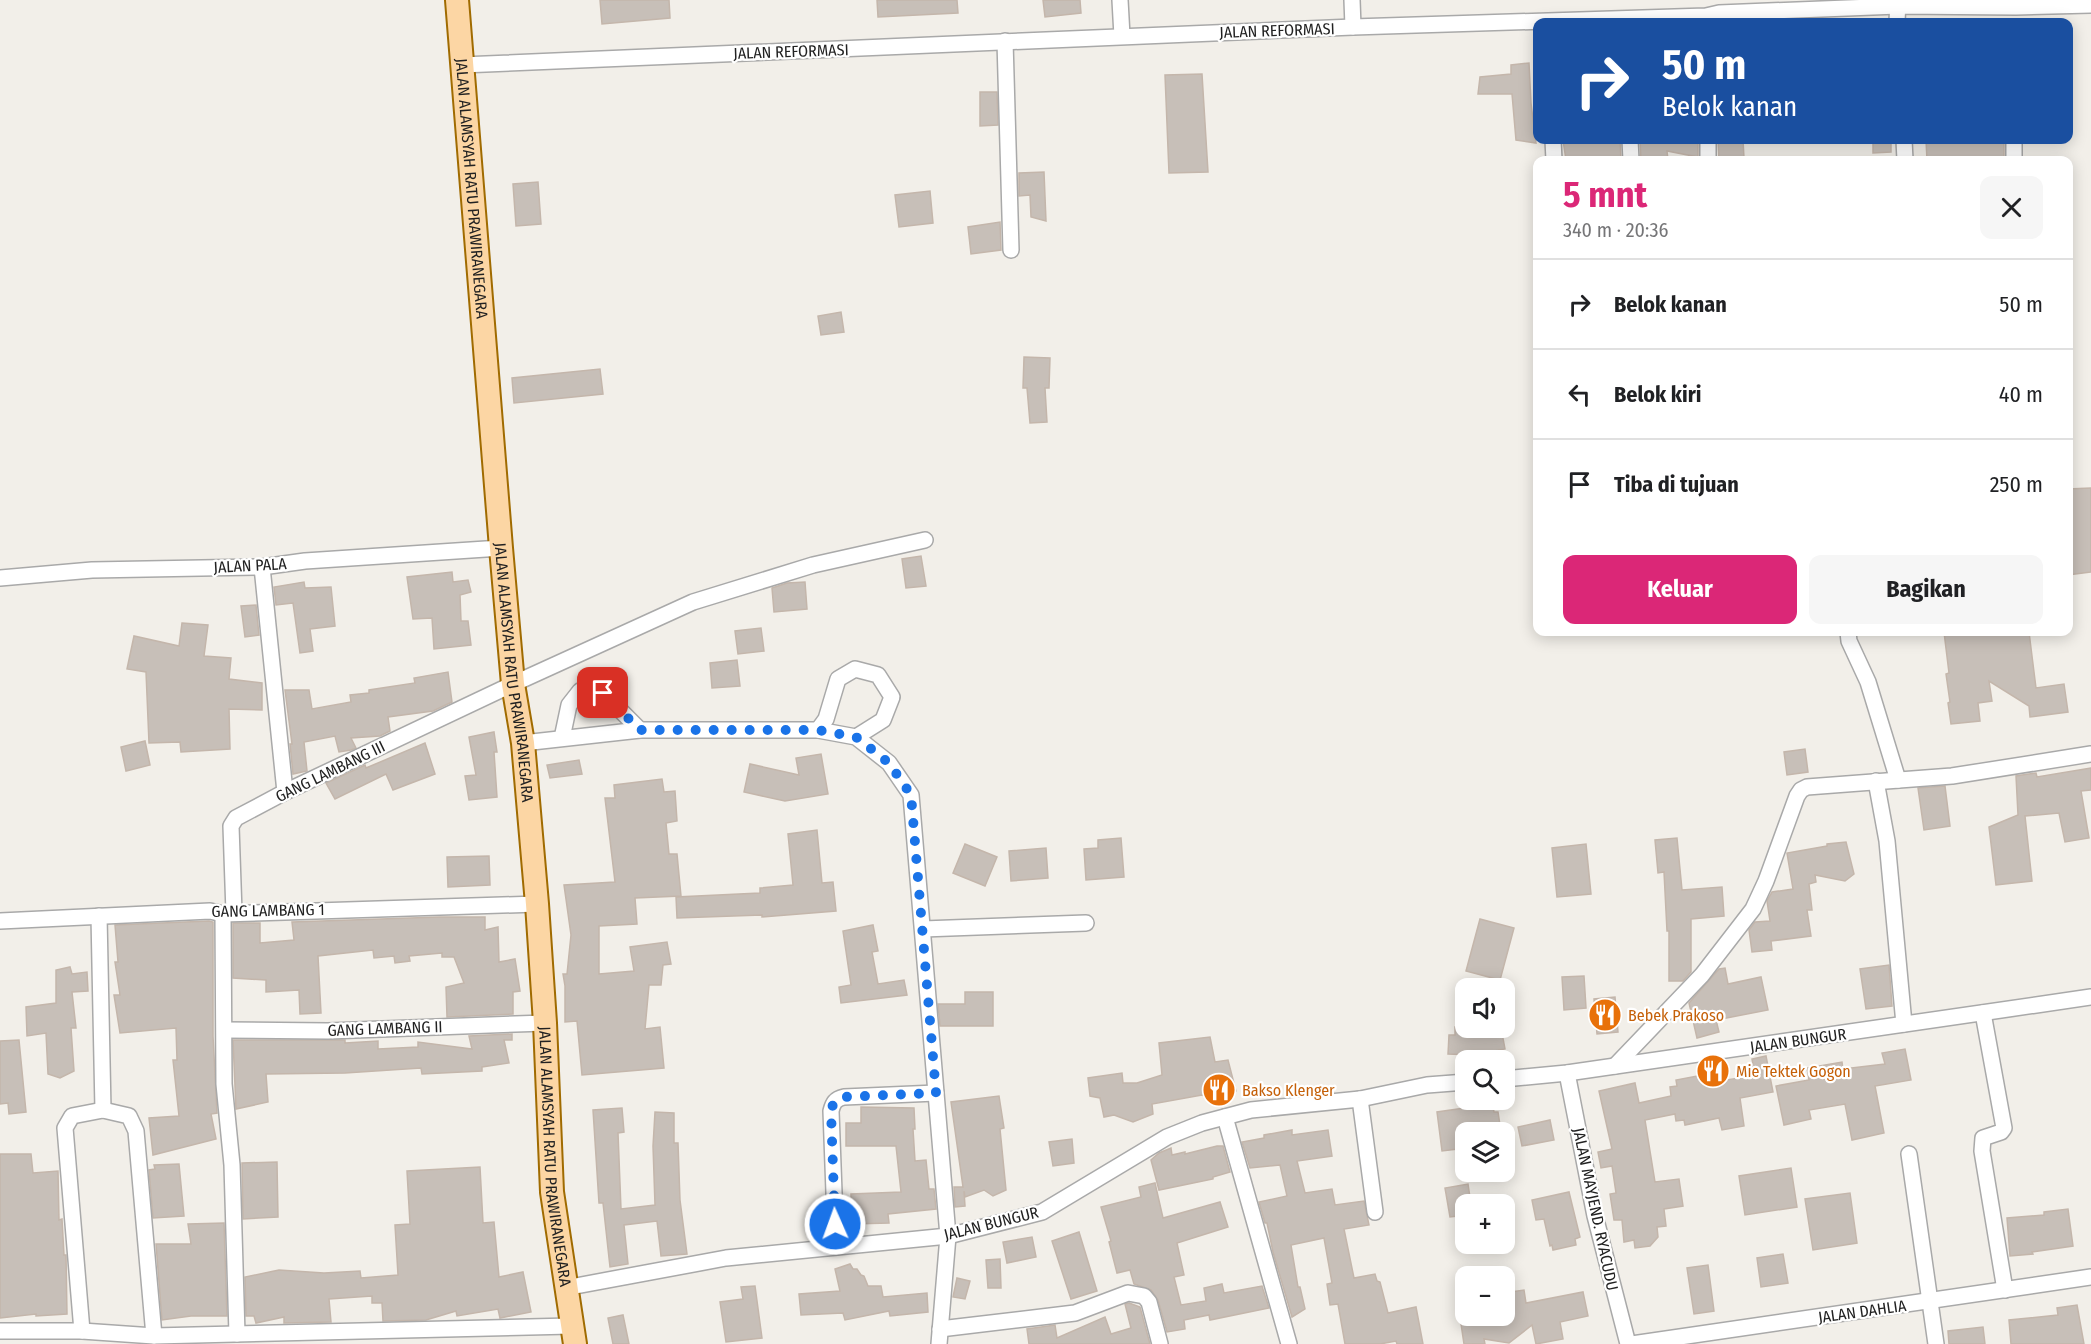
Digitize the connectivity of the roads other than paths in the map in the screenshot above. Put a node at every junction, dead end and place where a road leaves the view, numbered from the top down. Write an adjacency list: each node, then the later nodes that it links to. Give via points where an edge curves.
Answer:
1 (457, 0): 14 (main road, JALAN ALAMSYAH RATU PRAWIRANEGARA)
2 (1120, 0): 12 (street)
3 (1352, 0): 11 (street)
4 (1898, 3): 5 (street, JALAN REFORMASI); 8 (street, JALAN REFORMASI, via 1719,13); 9 (street)
5 (1975, 4): 7 (street, JALAN REFORMASI)
6 (2091, 4): 7 (street, JALAN REFORMASI)
7 (2016, 15)
8 (1710, 18)
9 (1897, 18)
10 (1533, 22): 11 (street, JALAN REFORMASI)
11 (1353, 27): 12 (street, JALAN REFORMASI)
12 (1122, 36): 13 (street, JALAN REFORMASI)
13 (1005, 41): 14 (street, JALAN REFORMASI); 15 (street)
14 (462, 65): 17 (main road, JALAN ALAMSYAH RATU PRAWIRANEGARA)
15 (1011, 250)
16 (926, 540): 21 (street, GANG LAMBANG III, via 813,565 693,602)
17 (501, 548): 18 (street, JALAN PALA); 21 (main road, JALAN ALAMSYAH RATU PRAWIRANEGARA)
18 (262, 567): 19 (street, JALAN PALA, via 92,570); 30 (street)
19 (0, 578)
20 (1848, 636): 28 (street, via 1868,682)
21 (513, 684): 26 (main road, JALAN ALAMSYAH RATU PRAWIRANEGARA); 30 (street, GANG LAMBANG III)
22 (640, 730): 23 (street); 25 (street); 25 (street, via 603,693 580,691 569,705)
23 (818, 730): 24 (street); 24 (street, via 826,719 838,679 855,669 878,675 892,697 883,720)
24 (856, 737): 36 (street, via 889,763 911,795)
25 (562, 738): 26 (street)
26 (523, 743): 31 (main road, JALAN ALAMSYAH RATU PRAWIRANEGARA)
27 (2091, 754): 28 (street, via 1952,776)
28 (1898, 780): 29 (street)
29 (1876, 781): 40 (street, via 1887,842); 42 (street, via 1801,790 1753,909 1702,975)
30 (285, 792): 32 (street, GANG LAMBANG III, via 232,823)
31 (537, 904): 32 (street, GANG LAMBANG 1); 39 (main road, JALAN ALAMSYAH RATU PRAWIRANEGARA)
32 (229, 914): 33 (street, GANG LAMBANG 1, via 210,911); 41 (street)
33 (99, 916): 34 (street, GANG LAMBANG 1); 48 (street)
34 (0, 921)
35 (1086, 923): 36 (street)
36 (922, 929): 46 (street)
37 (2091, 997): 38 (street, JALAN BUNGUR)
38 (1983, 1013): 40 (street, JALAN BUNGUR); 56 (street, via 2004,1128 1984,1137 1982,1151)
39 (545, 1023): 41 (street, GANG LAMBANG II); 55 (main road, JALAN ALAMSYAH RATU PRAWIRANEGARA, via 552,1192)
40 (1904, 1024): 42 (street, JALAN BUNGUR)
41 (225, 1030): 60 (street, via 224,1084 232,1164)
42 (1615, 1066): 43 (street, JALAN BUNGUR)
43 (1567, 1073): 44 (street, JALAN BUNGUR); 66 (street, JALAN MAYJEND. RYACUDU, via 1594,1216)
44 (1515, 1078)
45 (1455, 1083): 47 (street, JALAN BUNGUR)
46 (936, 1093): 52 (street); 53 (street, via 844,1097 833,1104)
47 (1360, 1099): 49 (street, JALAN BUNGUR, via 1251,1110); 51 (street)
48 (103, 1110): 59 (street, via 72,1116 65,1128); 62 (street, via 129,1116 136,1131)
49 (1225, 1117): 52 (street, JALAN BUNGUR, via 1167,1137 1042,1212); 65 (street)
50 (1909, 1154): 57 (street)
51 (1375, 1212)
52 (948, 1236): 53 (street, JALAN BUNGUR); 63 (street)
53 (836, 1247): 55 (street, JALAN BUNGUR, via 726,1258)
54 (2091, 1277): 56 (street, JALAN DAHLIA)
55 (566, 1288): 61 (main road, JALAN ALAMSYAH RATU PRAWIRANEGARA)
56 (2005, 1290): 57 (street, JALAN DAHLIA)
57 (1929, 1302): 67 (street, JALAN DAHLIA); 68 (street)
58 (0, 1331): 59 (street)
59 (82, 1331): 62 (street)
60 (237, 1334): 61 (street); 62 (street)
61 (573, 1335)
62 (154, 1336)
63 (940, 1337): 64 (street, via 1075,1313 1128,1293 1143,1296 1149,1302)
64 (1160, 1344)
65 (1288, 1344)
66 (1628, 1344)
67 (1632, 1344)
68 (1936, 1344)

